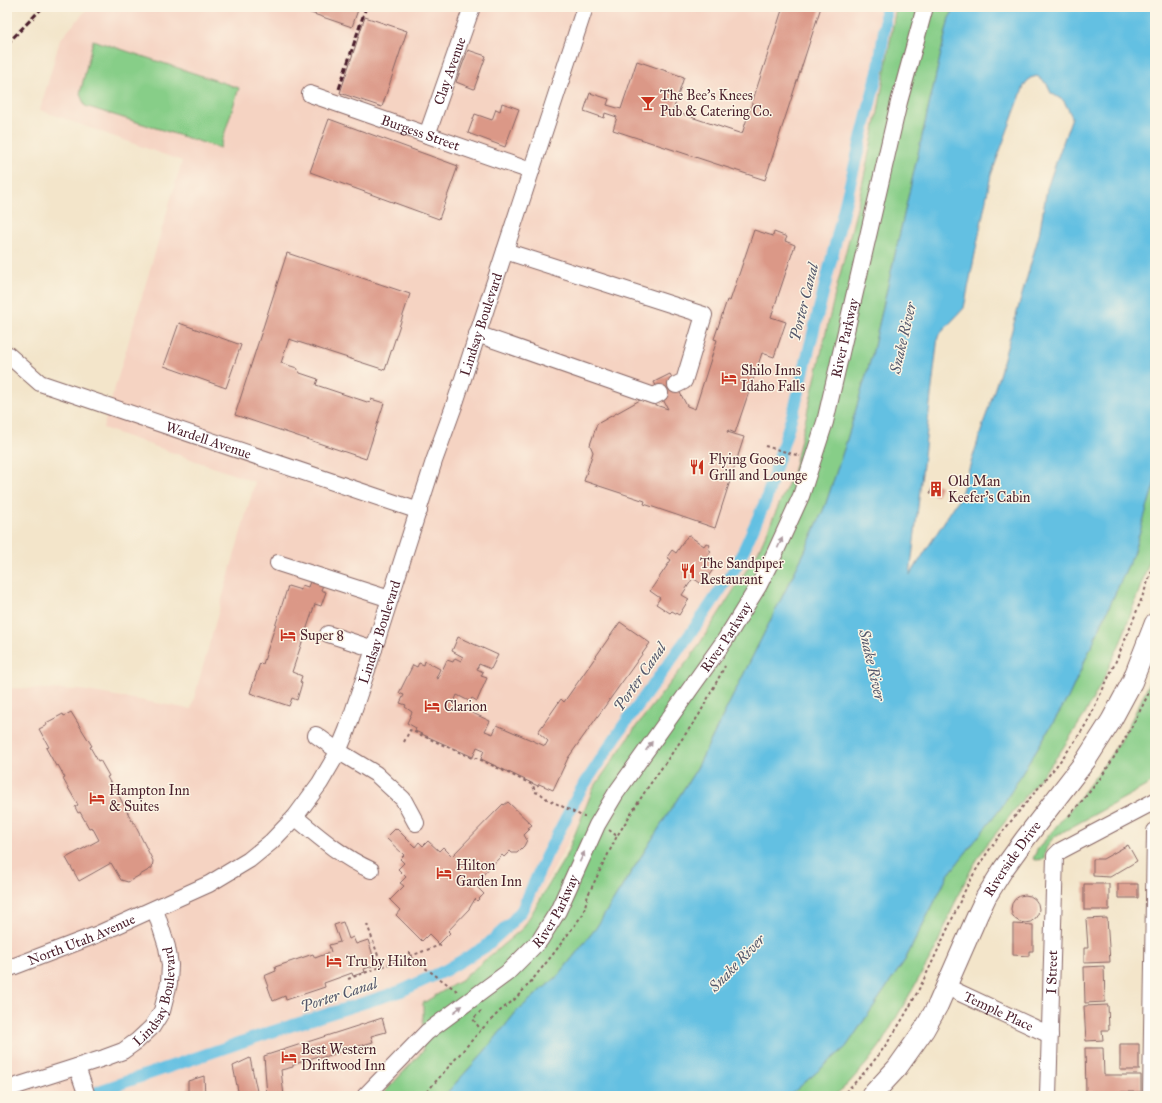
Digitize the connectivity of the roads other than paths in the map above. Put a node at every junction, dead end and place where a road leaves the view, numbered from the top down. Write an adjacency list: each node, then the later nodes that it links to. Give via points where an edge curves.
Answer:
1 (472, 7): 5 (street, Clay Avenue)
2 (585, 7): 6 (street, Lindsay Boulevard)
3 (925, 7): 32 (street, River Parkway, one-way to 3, via 427,1032 507,973 540,940 558,911 597,825 616,793 725,640 759,585 801,496 825,422 899,102)
4 (310, 94): 5 (street, Burgess Street)
5 (427, 135): 6 (street, Burgess Street)
6 (531, 171): 7 (street, Lindsay Boulevard)
7 (504, 251): 8 (street, Lindsay Boulevard); 10 (street, via 704,315 684,381)
8 (477, 334): 11 (street, via 654,396); 12 (street, Lindsay Boulevard)
9 (7, 354): 12 (street, Wardell Avenue, via 40,383)
10 (676, 385)
11 (660, 394)
12 (419, 511): 14 (street, Lindsay Boulevard)
13 (278, 563): 14 (street)
14 (390, 599): 17 (street, Lindsay Boulevard)
15 (1155, 623): 27 (main road, Riverside Drive, via 1132,682 1111,721 1086,760 1004,868 986,897)
16 (328, 634): 17 (street)
17 (374, 649): 19 (street, Lindsay Boulevard)
18 (316, 735): 19 (street)
19 (338, 751): 21 (street, Lindsay Boulevard, via 320,784); 22 (street, via 376,774 403,799)
20 (1155, 801): 28 (street, I Street, via 1060,850 1055,856)
21 (295, 817): 24 (street, via 329,846); 25 (street, Lindsay Boulevard, via 249,860 209,884)
22 (416, 823)
23 (1155, 831): 35 (street)
24 (371, 870)
25 (155, 909): 26 (street, North Utah Avenue); 29 (street, Lindsay Boulevard, via 170,964 170,983 162,1011 152,1027 137,1042 123,1051)
26 (7, 969)
27 (947, 987): 28 (street, Temple Place); 33 (main road, Riverside Drive, via 911,1049)
28 (1050, 1035): 34 (street, I Street)
29 (77, 1067): 30 (street, Lindsay Boulevard); 31 (street)
30 (7, 1089)
31 (87, 1096)
32 (365, 1096)
33 (872, 1096)
34 (1048, 1096)
35 (1151, 1096)

